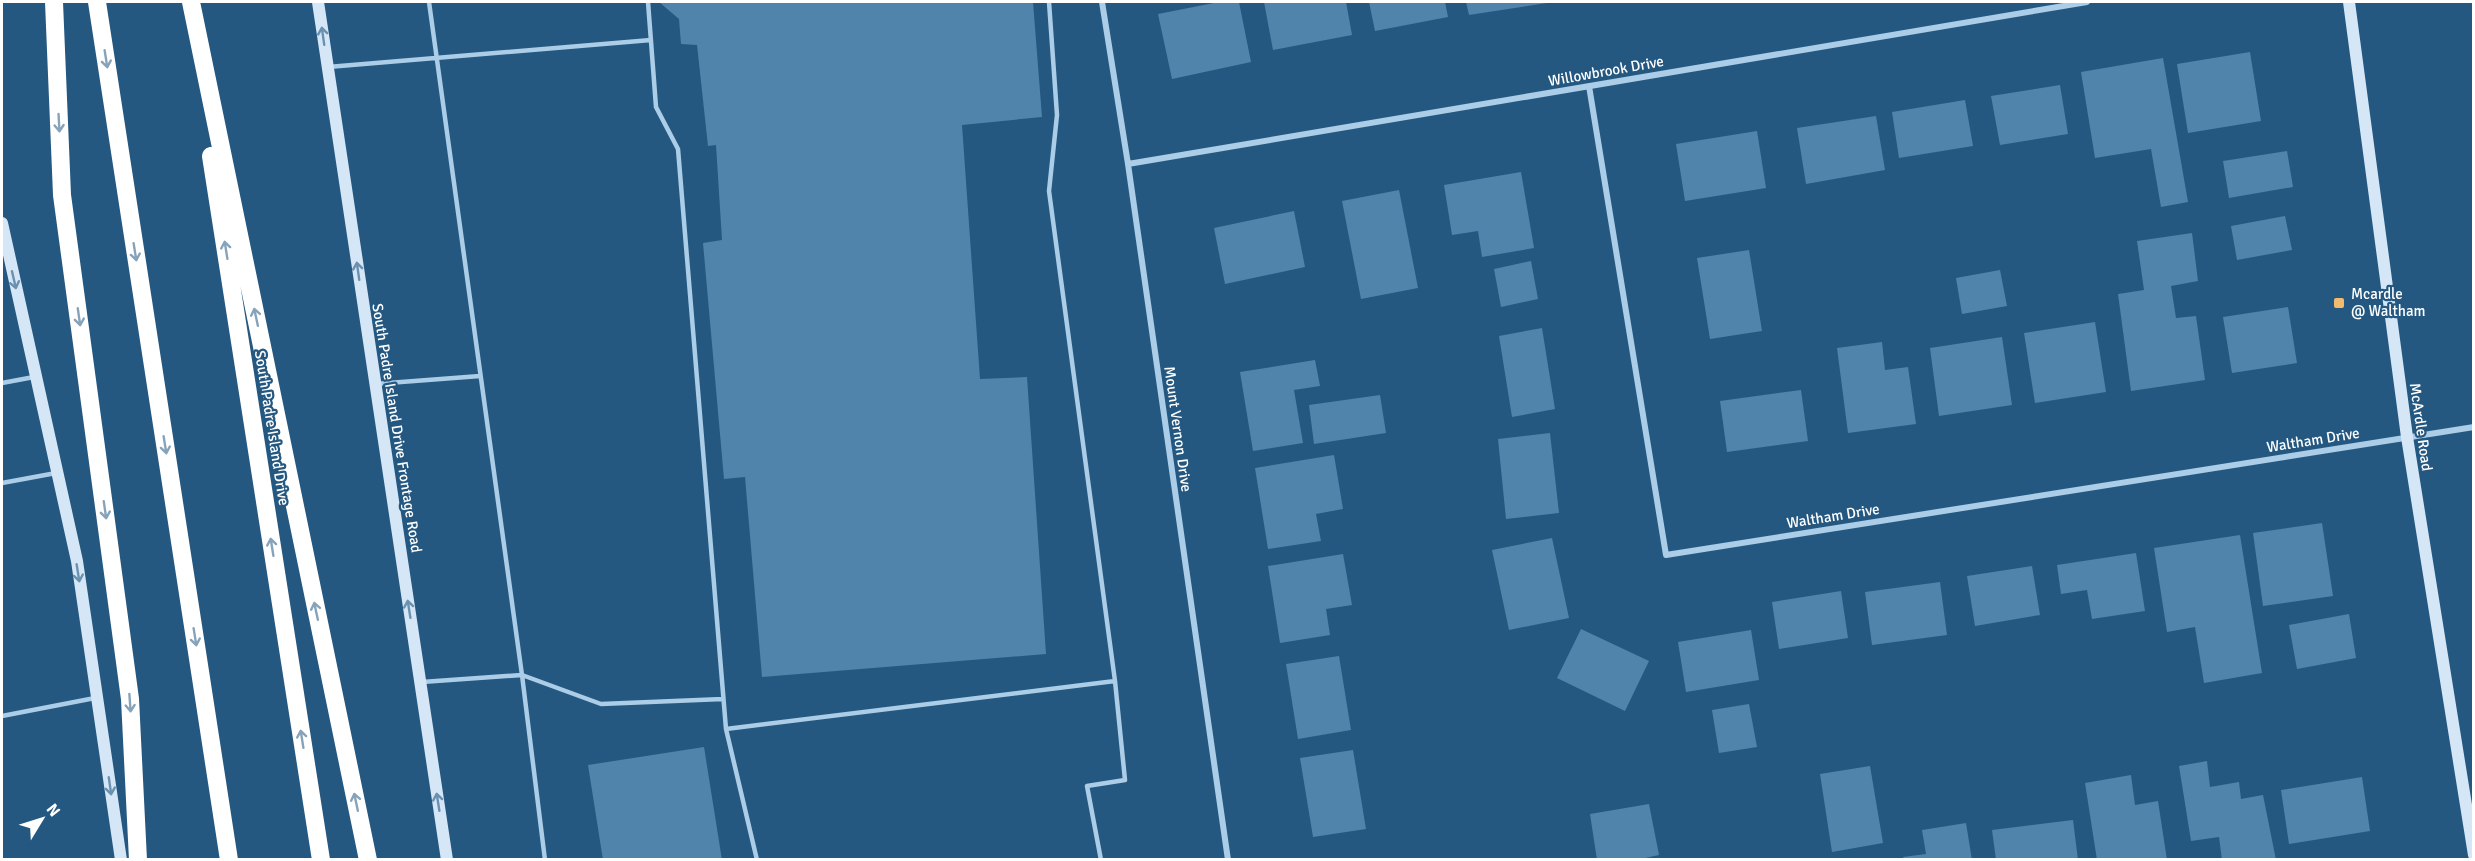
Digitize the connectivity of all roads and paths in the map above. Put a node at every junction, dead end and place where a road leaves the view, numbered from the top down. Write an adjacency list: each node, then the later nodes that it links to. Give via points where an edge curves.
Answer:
1 (54, 2): 34 (highway, one-way to 34, via 62,195 130,699)
2 (97, 2): 35 (highway, one-way to 35)
3 (189, 2): 36 (highway, South Padre Island Drive, one-way to 3); 37 (highway, one-way to 3)
4 (318, 2): 13 (main road, South Padre Island Drive Frontage Road, one-way to 4)
5 (429, 2): 12 (lane)
6 (648, 2): 11 (lane)
7 (1048, 2): 26 (lane, via 1057,115 1049,191)
8 (1102, 2): 15 (street, Mount Vernon Drive)
9 (2087, 2): 14 (street, Willowbrook Drive)
10 (2349, 2): 22 (main road, McArdle Road)
11 (651, 40): 12 (lane); 29 (lane, via 656,107 678,149)
12 (436, 57): 13 (lane); 17 (lane)
13 (328, 67): 20 (main road, South Padre Island Drive Frontage Road, one-way to 13)
14 (1589, 86): 15 (street, Willowbrook Drive); 22 (street, Waltham Drive, via 1666,555)
15 (1128, 164): 42 (street, Mount Vernon Drive)
16 (2, 223): 18 (main road, one-way to 18)
17 (480, 376): 20 (lane); 25 (lane)
18 (36, 377): 19 (lane); 23 (main road)
19 (2, 383)
20 (375, 384): 27 (main road, South Padre Island Drive Frontage Road, one-way to 20)
21 (2474, 427): 22 (street, Waltham Drive)
22 (2406, 437): 32 (main road, McArdle Road)
23 (58, 473): 24 (lane); 28 (main road, one-way to 28, via 77,561)
24 (2, 483)
25 (522, 675): 27 (lane); 29 (lane, via 601,704); 39 (lane)
26 (1115, 681): 31 (lane); 41 (lane, via 1125,780 1087,786)
27 (420, 682): 38 (main road, South Padre Island Drive Frontage Road, one-way to 27)
28 (97, 697): 30 (lane); 33 (main road, one-way to 33)
29 (723, 699): 31 (lane)
30 (2, 716)
31 (726, 729): 40 (lane)
32 (2474, 855)
33 (121, 860)
34 (138, 860)
35 (229, 860)
36 (321, 860)
37 (368, 860)
38 (447, 860)
39 (544, 860)
40 (758, 860)
41 (1101, 860)
42 (1228, 860)

